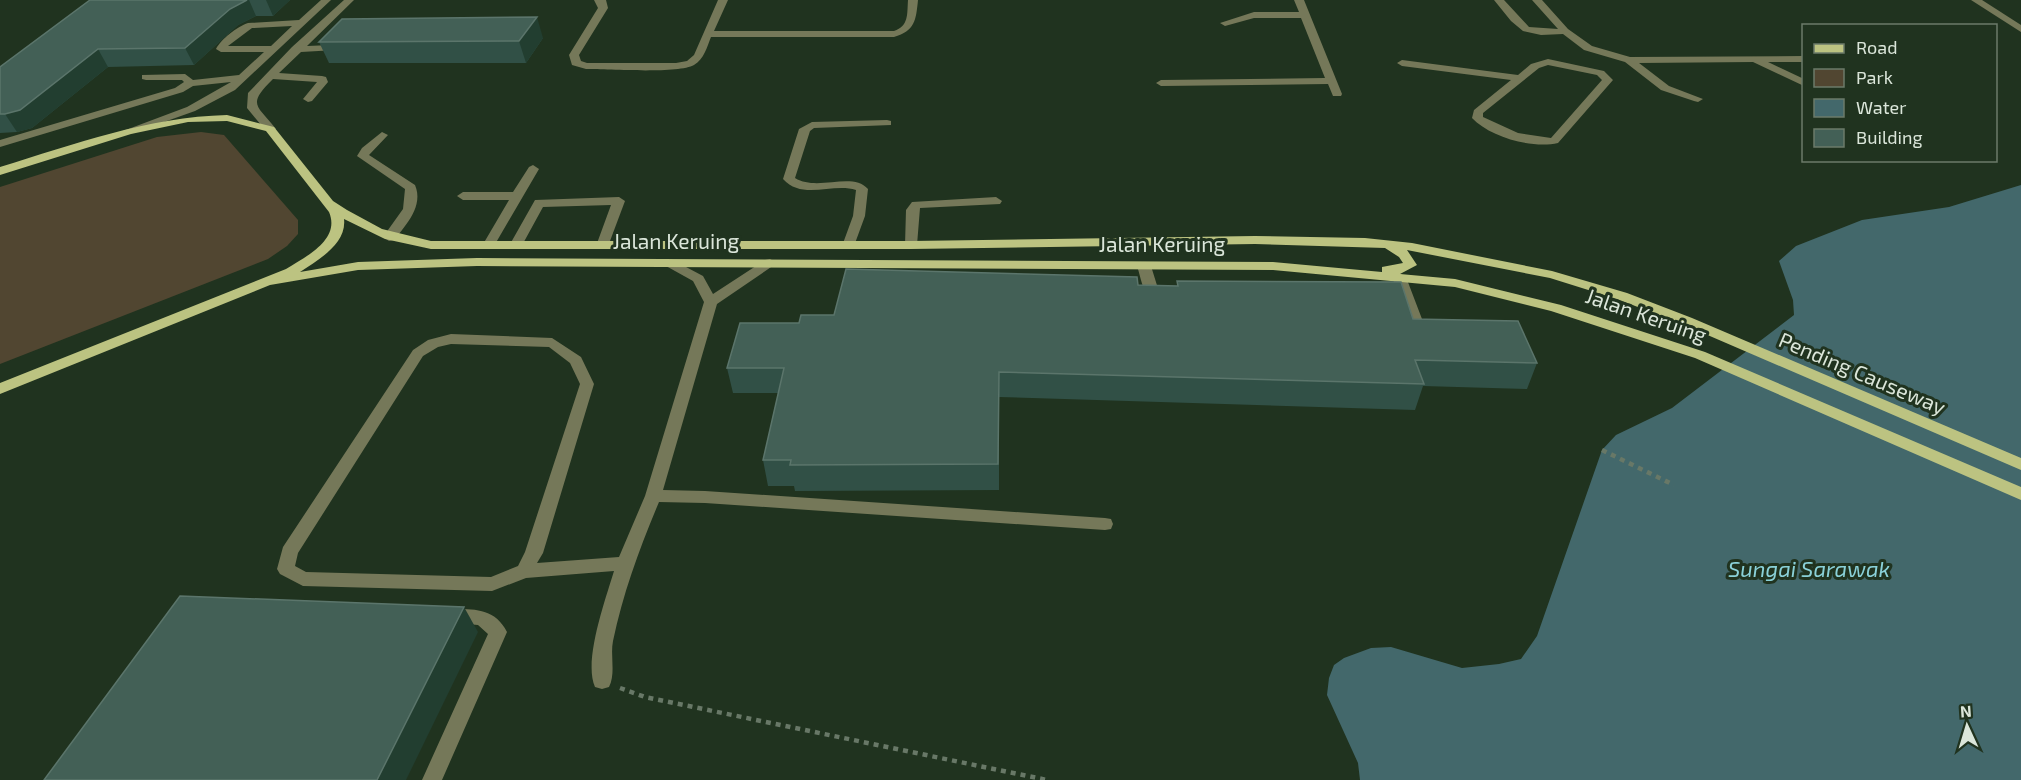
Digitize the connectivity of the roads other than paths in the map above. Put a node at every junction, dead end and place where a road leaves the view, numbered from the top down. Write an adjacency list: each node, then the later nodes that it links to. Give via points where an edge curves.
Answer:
1 (326, 0): 11 (street)
2 (349, 0): 19 (street)
3 (599, 0): 15 (street, via 603,8 574,55 576,63 690,63 698,57)
4 (723, 0): 15 (street)
5 (913, 0): 15 (street, via 909,28 894,34)
6 (1299, 0): 10 (street)
7 (1499, 0): 14 (street, via 1529,32)
8 (1537, 0): 14 (street)
9 (1976, 0): 13 (street)
10 (1306, 15): 12 (street, via 1254,15); 29 (street)
11 (301, 23): 18 (street); 18 (street, via 244,27 221,50)
12 (1225, 23)
13 (2021, 29)
14 (1565, 31): 17 (street)
15 (708, 34)
16 (332, 48): 19 (street)
17 (1588, 48): 21 (street); 24 (street)
18 (272, 49): 27 (street)
19 (296, 49): 25 (street)
20 (1802, 59): 22 (street)
21 (1629, 60): 22 (street); 35 (street, via 1665,88)
22 (1754, 60): 32 (street)
23 (1402, 63): 28 (street)
24 (1570, 66): 28 (street, via 1541,63); 28 (street, via 1600,73 1608,80 1554,141 1531,140 1486,125 1477,118 1478,112)
25 (269, 76): 34 (street, via 322,79); 37 (street, via 249,101)
26 (146, 77): 30 (street, via 185,77)
27 (242, 78): 30 (street); 38 (street, via 215,98)
28 (1520, 78)
29 (1331, 81): 31 (street); 33 (street)
30 (190, 83): 40 (street)
31 (1161, 83)
32 (1802, 83)
33 (1337, 94)
34 (308, 99)
35 (1698, 99)
36 (887, 123): 53 (street, via 812,125 805,129 789,179 808,187 856,185 862,189 859,216)
37 (270, 129): 38 (main road, via 247,121 207,118); 46 (main road)
38 (129, 131): 42 (main road)
39 (382, 135): 47 (street, via 363,156 411,188 412,198 409,213)
40 (0, 144)
41 (533, 169): 44 (street)
42 (0, 171)
43 (463, 196): 44 (street)
44 (517, 196): 50 (street)
45 (996, 201): 49 (street, via 916,205 912,210)
46 (329, 204): 47 (main road, Jalan Keruing, via 369,230); 59 (main road, via 337,217 338,229 331,241 291,272)
47 (389, 237): 50 (main road, Jalan Keruing, via 431,245)
48 (1365, 242): 49 (main road, Jalan Keruing, via 1173,240); 57 (main road, via 1403,252 1410,265 1399,270); 62 (main road, Jalan Keruing, via 1461,255 1552,275)
49 (911, 245): 53 (main road, Jalan Keruing)
50 (488, 246): 51 (main road, Jalan Keruing)
51 (514, 246): 52 (main road, Jalan Keruing); 52 (street, via 539,203 619,201)
52 (602, 246): 53 (main road, Jalan Keruing)
53 (848, 246)
54 (670, 263): 55 (main road, Jalan Keruing); 59 (main road, Jalan Keruing, via 410,263 326,270); 61 (street, via 698,279)
55 (770, 263): 56 (main road, Jalan Keruing); 61 (street)
56 (1144, 266): 57 (main road, Jalan Keruing, via 1273,266); 60 (street, via 1154,297)
57 (1355, 272): 58 (main road, Jalan Keruing)
58 (1399, 277): 63 (street, via 1416,322); 66 (main road, Jalan Keruing, via 1455,283 1556,308 1700,355)
59 (265, 282): 64 (main road)
60 (1171, 299)
61 (711, 302): 67 (street)
62 (1687, 321): 65 (main road, Pending Causeway)
63 (1446, 329)
64 (0, 389)
65 (2021, 464)
66 (2021, 494)
67 (653, 496): 68 (street); 69 (street)
68 (1105, 524)
69 (625, 563): 70 (street); 72 (street, via 603,643)
70 (524, 570): 70 (street, via 534,553 587,384 576,360 552,343 451,339 433,343 418,353 289,552 286,568 303,579 492,584)
71 (435, 616): 73 (street, via 482,617 498,632)
72 (602, 681)
73 (432, 780)

